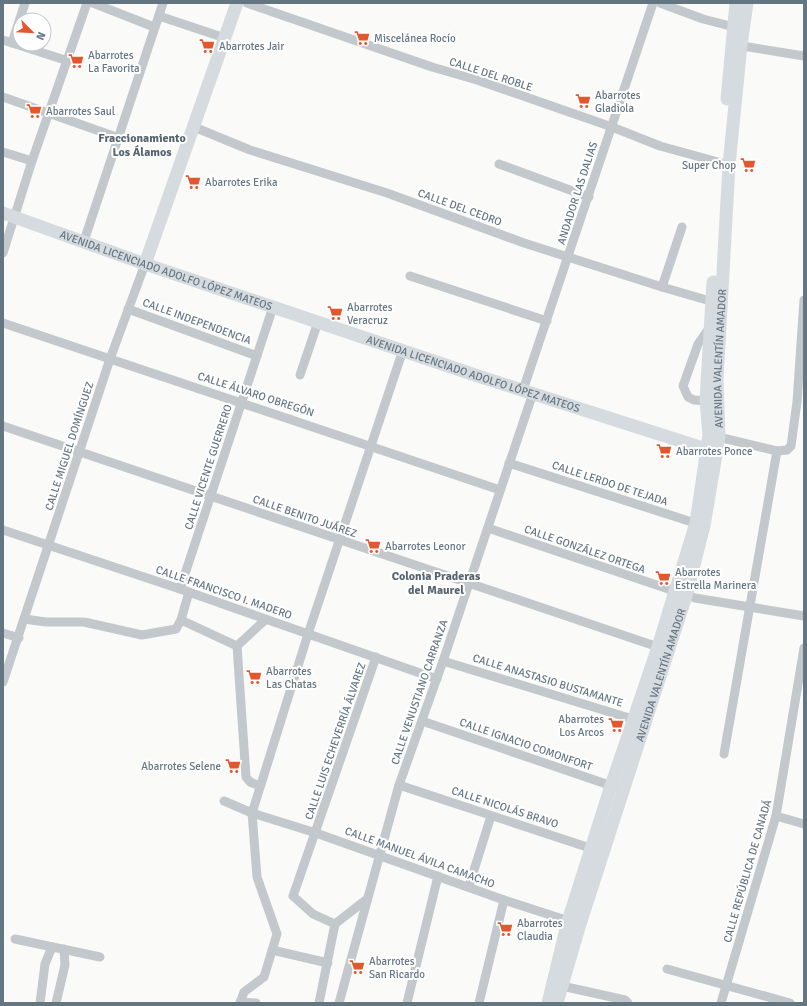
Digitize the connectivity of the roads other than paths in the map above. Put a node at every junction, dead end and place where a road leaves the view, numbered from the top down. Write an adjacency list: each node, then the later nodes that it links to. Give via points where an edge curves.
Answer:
1 (25, 3): 15 (street)
2 (87, 3): 18 (street)
3 (94, 3): 12 (street)
4 (164, 3): 11 (street)
5 (237, 3): 14 (main road)
6 (247, 3): 21 (street, CALLE DEL ROBLE)
7 (653, 3): 21 (street, ANDADOR LAS DALIAS)
8 (660, 3): 13 (street)
9 (736, 3): 13 (main road, AVENIDA VALENTÍN AMADOR)
10 (747, 3): 13 (main road, AVENIDA VALENTÍN AMADOR)
11 (159, 16): 12 (street); 14 (street)
12 (154, 27): 23 (street)
13 (738, 28): 16 (main road, AVENIDA VALENTÍN AMADOR)
14 (225, 38): 22 (main road)
15 (8, 41): 18 (street)
16 (736, 45): 17 (street); 27 (main road, AVENIDA VALENTÍN AMADOR)
17 (804, 56)
18 (68, 61): 20 (street)
19 (3, 97): 20 (street)
20 (50, 114): 23 (street); 25 (street)
21 (612, 127): 27 (street, CALLE DEL ROBLE, via 660,146); 28 (street, ANDADOR LAS DALIAS)
22 (194, 128): 33 (street, CALLE DEL CEDRO, via 257,152 387,193); 34 (main road)
23 (119, 138): 31 (street)
24 (3, 152): 25 (street)
25 (32, 161): 29 (street)
26 (500, 164): 28 (street)
27 (725, 164): 38 (main road, AVENIDA VALENTÍN AMADOR)
28 (589, 197): 33 (street, ANDADOR LAS DALIAS)
29 (9, 215): 31 (main road, AVENIDA LICENCIADO ADOLFO LÓPEZ MATEOS); 32 (street)
30 (682, 227): 36 (street)
31 (84, 241): 34 (main road, AVENIDA LICENCIADO ADOLFO LÓPEZ MATEOS)
32 (3, 253)
33 (568, 257): 36 (street, CALLE DEL CEDRO); 41 (street, ANDADOR LAS DALIAS)
34 (145, 264): 39 (main road, AVENIDA LICENCIADO ADOLFO LÓPEZ MATEOS); 40 (street, CALLE MIGUEL DOMÍNGUEZ)
35 (410, 276): 41 (street)
36 (662, 287): 38 (street, CALLE DEL CEDRO)
37 (804, 300): 52 (street)
38 (716, 302): 44 (main road, AVENIDA VALENTÍN AMADOR); 54 (main road, AVENIDA VALENTÍN AMADOR, via 717,380)
39 (273, 307): 42 (main road, AVENIDA LICENCIADO ADOLFO LÓPEZ MATEOS); 46 (street, CALLE VICENTE GUERRERO)
40 (128, 310): 46 (street, CALLE INDEPENDENCIA); 47 (street, CALLE MIGUEL DOMÍNGUEZ)
41 (547, 321): 49 (street, ANDADOR LAS DALIAS)
42 (318, 322): 45 (main road, AVENIDA LICENCIADO ADOLFO LÓPEZ MATEOS); 48 (street)
43 (3, 323): 47 (street, CALLE ÁLVARO OBREGÓN)
44 (711, 326): 50 (main road, AVENIDA VALENTÍN AMADOR); 50 (street, via 698,344 683,386 688,397)
45 (403, 350): 49 (main road, AVENIDA LICENCIADO ADOLFO LÓPEZ MATEOS); 55 (street)
46 (257, 356): 51 (street, CALLE VICENTE GUERRERO)
47 (110, 359): 51 (street, CALLE ÁLVARO OBREGÓN); 56 (street, CALLE MIGUEL DOMÍNGUEZ)
48 (300, 375)
49 (528, 392): 57 (main road, AVENIDA LICENCIADO ADOLFO LÓPEZ MATEOS); 59 (street, CALLE VENUSTIANO CARRANZA)
50 (706, 401): 54 (main road, AVENIDA VALENTÍN AMADOR)
51 (242, 402): 55 (street, CALLE ÁLVARO OBREGÓN); 61 (street, CALLE VICENTE GUERRERO)
52 (800, 402): 58 (street, via 791,446 786,450)
53 (3, 426): 56 (street, CALLE BENITO JUÁREZ)
54 (714, 436): 57 (main road, AVENIDA VALENTÍN AMADOR); 58 (street)
55 (372, 446): 60 (street, CALLE ÁLVARO OBREGÓN); 65 (street)
56 (80, 451): 61 (street, CALLE BENITO JUÁREZ); 66 (street, CALLE MIGUEL DOMÍNGUEZ)
57 (712, 451): 62 (main road, AVENIDA VALENTÍN AMADOR)
58 (777, 451): 71 (street)
59 (509, 463): 60 (street, CALLE VENUSTIANO CARRANZA); 62 (street, CALLE LERDO DE TEJADA)
60 (500, 490): 63 (street, CALLE VENUSTIANO CARRANZA)
61 (212, 497): 65 (street, CALLE BENITO JUÁREZ); 68 (street, CALLE VICENTE GUERRERO)
62 (700, 524): 70 (main road, AVENIDA VALENTÍN AMADOR)
63 (488, 528): 67 (street, CALLE VENUSTIANO CARRANZA); 70 (street, CALLE GONZÁLEZ ORTEGA)
64 (3, 530): 66 (street, CALLE FRANCISCO I. MADERO)
65 (340, 540): 67 (street, CALLE BENITO JUÁREZ); 77 (street)
66 (49, 545): 68 (street, CALLE FRANCISCO I. MADERO); 73 (street, CALLE MIGUEL DOMÍNGUEZ)
67 (469, 584): 81 (street, CALLE BENITO JUÁREZ); 83 (street, CALLE VENUSTIANO CARRANZA)
68 (180, 589): 69 (street, CALLE FRANCISCO I. MADERO)
69 (190, 592): 74 (street); 75 (street, CALLE FRANCISCO I. MADERO)
70 (681, 594): 71 (street, CALLE GONZÁLEZ ORTEGA); 81 (main road, AVENIDA VALENTÍN AMADOR)
71 (750, 606): 72 (street, CALLE GONZÁLEZ ORTEGA); 89 (street)
72 (804, 616)
73 (24, 619): 74 (street, via 84,622 142,636 176,630); 78 (street, CALLE MIGUEL DOMÍNGUEZ)
74 (181, 620): 79 (street)
75 (265, 620): 77 (street, CALLE FRANCISCO I. MADERO); 79 (street)
76 (3, 633): 78 (street)
77 (308, 634): 82 (street, CALLE FRANCISCO I. MADERO); 91 (street)
78 (19, 638): 85 (street, CALLE MIGUEL DOMÍNGUEZ)
79 (237, 646): 91 (street, via 246,777 250,782)
80 (804, 648): 96 (street, CALLE REPÚBLICA DE CANADÁ)
81 (663, 649): 86 (main road, AVENIDA VALENTÍN AMADOR); 88 (main road, AVENIDA VALENTÍN AMADOR)
82 (376, 657): 84 (street, CALLE FRANCISCO I. MADERO); 98 (street, CALLE LUIS ECHEVERRÍA ÁLVAREZ)
83 (443, 661): 84 (street, CALLE VENUSTIANO CARRANZA); 86 (street, CALLE ANASTASIO BUSTAMANTE)
84 (437, 679): 87 (street, CALLE VENUSTIANO CARRANZA)
85 (3, 682)
86 (633, 719): 88 (street, CALLE ANASTASIO BUSTAMANTE); 92 (main road, AVENIDA VALENTÍN AMADOR)
87 (422, 721): 90 (street, CALLE VENUSTIANO CARRANZA); 92 (street, CALLE IGNACIO COMONFORT)
88 (646, 723): 92 (main road, AVENIDA VALENTÍN AMADOR)
89 (724, 754)
90 (399, 785): 95 (street, CALLE NICOLÁS BRAVO); 100 (street, CALLE VENUSTIANO CARRANZA)
91 (260, 786): 94 (street)
92 (617, 788): 99 (main road, AVENIDA VALENTÍN AMADOR)
93 (224, 801): 94 (street, CALLE MANUEL ÁVILA CAMACHO)
94 (252, 813): 98 (street, CALLE MANUEL ÁVILA CAMACHO); 110 (street, via 257,877 277,934)
95 (491, 816): 99 (street, CALLE NICOLÁS BRAVO); 102 (street)
96 (776, 816): 97 (street); 115 (street, CALLE REPÚBLICA DE CANADÁ)
97 (804, 824)
98 (316, 833): 100 (street, CALLE MANUEL ÁVILA CAMACHO); 106 (street, CALLE LUIS ECHEVERRÍA ÁLVAREZ, via 293,896 313,914)
99 (597, 851): 105 (main road, AVENIDA VALENTÍN AMADOR)
100 (379, 855): 101 (street, CALLE MANUEL ÁVILA CAMACHO); 103 (street, CALLE VENUSTIANO CARRANZA)
101 (438, 876): 102 (street, CALLE MANUEL ÁVILA CAMACHO); 122 (street)
102 (469, 886): 104 (street, CALLE MANUEL ÁVILA CAMACHO)
103 (367, 899): 106 (street); 121 (street, CALLE VENUSTIANO CARRANZA)
104 (504, 900): 105 (street, CALLE MANUEL ÁVILA CAMACHO); 123 (street)
105 (574, 923): 114 (main road, AVENIDA VALENTÍN AMADOR); 124 (main road, AVENIDA VALENTÍN AMADOR)
106 (335, 924): 112 (street)
107 (15, 939): 108 (street)
108 (52, 947): 109 (street); 116 (street, via 45,964)
109 (64, 950): 111 (street); 117 (street, via 65,965)
110 (272, 950): 112 (street); 118 (street, via 264,977 244,992)
111 (100, 957)
112 (328, 963): 120 (street)
113 (666, 969): 115 (street)
114 (562, 986): 125 (main road, AVENIDA VALENTÍN AMADOR); 126 (street, via 625,1000)
115 (726, 986): 127 (street, CALLE REPÚBLICA DE CANADÁ); 128 (street)
116 (40, 1003)
117 (56, 1003)
118 (240, 1003): 119 (street)
119 (256, 1003)
120 (319, 1003)
121 (339, 1003)
122 (407, 1003)
123 (479, 1003)
124 (548, 1003)
125 (557, 1003)
126 (628, 1003)
127 (721, 1003)
128 (790, 1003)

